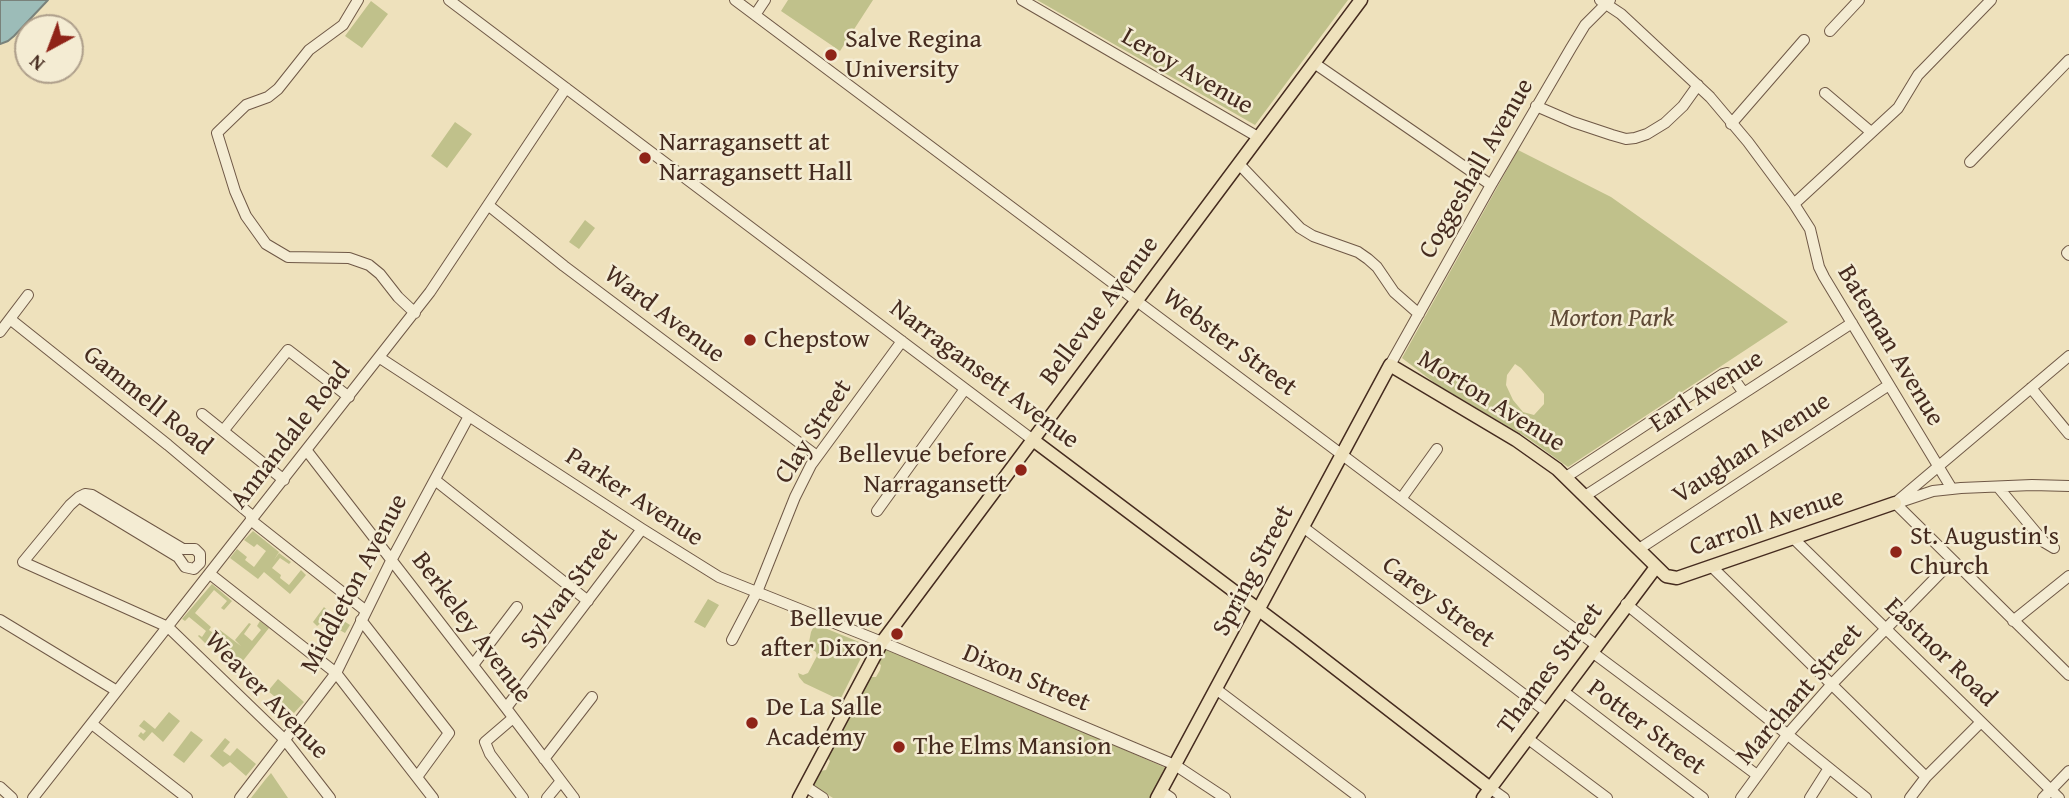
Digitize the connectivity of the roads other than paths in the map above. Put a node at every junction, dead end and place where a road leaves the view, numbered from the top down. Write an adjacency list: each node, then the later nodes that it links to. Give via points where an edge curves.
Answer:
1 (358, 0): 29 (street, via 343,25 309,50 278,89 246,105 217,133 246,216 266,244 288,257 363,262 375,268)
2 (449, 0): 16 (street, Narragansett Avenue)
3 (736, 0): 10 (street, Webster Street)
4 (765, 0): 10 (street)
5 (1023, 0): 21 (street, Leroy Avenue)
6 (1361, 0): 14 (main road, Bellevue Avenue)
7 (1859, 0): 11 (street)
8 (1991, 0): 20 (street, via 1919,75 1898,108)
9 (1606, 1): 15 (street, Bateman Avenue); 18 (street, Coggeshall Avenue, via 1585,25)
10 (755, 15): 28 (street, Webster Street)
11 (1830, 31)
12 (1804, 40): 19 (street)
13 (2069, 60): 22 (street)
14 (1314, 63): 21 (main road, Bellevue Avenue); 24 (street)
15 (1698, 85): 18 (street, via 1665,123 1635,138 1612,135); 19 (street, Bateman Avenue)
16 (566, 88): 26 (street, Annandale Road); 34 (street, Narragansett Avenue)
17 (1825, 93): 20 (street)
18 (1536, 106): 24 (street, Coggeshall Avenue)
19 (1731, 124): 25 (street, Bateman Avenue)
20 (1871, 132): 25 (street)
21 (1258, 137): 23 (main road, Bellevue Avenue)
22 (1970, 162)
23 (1239, 164): 28 (main road, Bellevue Avenue); 30 (street, via 1300,228 1368,259)
24 (1491, 185): 30 (street, Coggeshall Avenue)
25 (1794, 204): 32 (street, Bateman Avenue, via 1810,229 1819,267)
26 (488, 205): 29 (street, Annandale Road); 51 (street, Ward Avenue)
27 (28, 295): 31 (street)
28 (1136, 301): 47 (main road, Bellevue Avenue); 50 (street, Webster Street)
29 (415, 313): 36 (street, Annandale Road)
30 (1419, 314): 37 (street, Coggeshall Avenue)
31 (10, 319): 33 (street); 64 (street, Gammell Road, via 198,470 250,514)
32 (1852, 323): 38 (street, Bateman Avenue); 41 (street, Earl Avenue)
33 (0, 332)
34 (902, 341): 40 (street, Narragansett Avenue); 51 (street, Clay Street)
35 (2069, 356): 39 (street, Carroll Avenue)
36 (380, 358): 42 (street, Annandale Road); 44 (street, Parker Avenue)
37 (1390, 365): 50 (main road, Spring Street); 53 (main road, Morton Avenue, via 1516,440)
38 (1889, 385): 52 (street, Bateman Avenue); 69 (street, Vaughan Avenue)
39 (2031, 388): 46 (street); 52 (street, Carroll Avenue)
40 (965, 389): 47 (street, Narragansett Avenue); 63 (street)
41 (1744, 393): 53 (street, via 1731,374 1723,374); 59 (street, Earl Avenue)
42 (349, 397): 45 (street, via 288,349); 49 (street, Annandale Road)
43 (202, 414): 45 (street)
44 (469, 416): 55 (street, Middleton Avenue); 66 (street, Parker Avenue)
45 (223, 431): 54 (street)
46 (2069, 434)
47 (1033, 440): 80 (main road, Narragansett Avenue); 87 (main road, Bellevue Avenue)
48 (1437, 449): 61 (street)
49 (307, 451): 54 (street, Annandale Road); 70 (street, Berkeley Avenue)
50 (1343, 454): 61 (street, Webster Street); 65 (main road, Spring Street)
51 (817, 456): 76 (street, Clay Street, via 795,497)
52 (1939, 467): 58 (street, Bateman Avenue); 62 (street, Carroll Avenue)
53 (1566, 477): 59 (main road, Morton Avenue)
54 (284, 480): 64 (street, Annandale Road)
55 (435, 480): 70 (street, Middleton Avenue); 77 (street)
56 (2069, 486): 57 (street, Carroll Avenue)
57 (1998, 487): 58 (street, Carroll Avenue); 68 (street)
58 (1952, 489): 62 (street, Carroll Avenue)
59 (1585, 496): 69 (main road, Morton Avenue)
60 (79, 497): 60 (street, via 177,557 185,567 194,569 200,562 195,549 183,548 92,495); 84 (street, via 23,562)
61 (1401, 499): 88 (street, Webster Street)
62 (1895, 503): 67 (main road, Carroll Avenue); 71 (street)
63 (877, 511)
64 (252, 521): 74 (street, Annandale Road); 81 (street, Gammell Road)
65 (1303, 527): 80 (main road, Spring Street); 98 (street, Carey Street)
66 (642, 529): 76 (street, Parker Avenue, via 712,573); 77 (street, Sylvan Street)
67 (1793, 538): 73 (main road, Carroll Avenue); 85 (street, Eastnor Road)
68 (2054, 548)
69 (1639, 549): 72 (main road, Morton Avenue)
70 (392, 559): 81 (street, Middleton Avenue); 89 (street, Berkeley Avenue)
71 (1952, 561): 83 (street); 85 (street, Marchant Street)
72 (1656, 567): 73 (main road, Carroll Avenue, via 1677,578); 78 (main road, Thames Street)
73 (1712, 567): 92 (street)
74 (210, 574): 84 (street, Annandale Road); 90 (street)
75 (2069, 576): 83 (street)
76 (757, 592): 86 (street, Clay Street); 87 (street, Parker Avenue)
77 (588, 601): 97 (street, Sylvan Street)
78 (1626, 604): 88 (main road, Thames Street); 102 (street)
79 (517, 607): 89 (street)
80 (1259, 610): 93 (main road, Spring Street); 115 (main road, Narragansett Avenue)
81 (363, 616): 90 (street, Middleton Avenue); 110 (street, Gammell Road, via 450,733)
82 (0, 620): 94 (street)
83 (2013, 621): 91 (street)
84 (168, 626): 94 (street, Annandale Road); 104 (street, Weaver Avenue)
85 (1886, 629): 92 (street, Marchant Street); 100 (street, Eastnor Road)
86 (732, 640)
87 (882, 642): 106 (street, Dixon Street); 114 (main road, Bellevue Avenue)
88 (1594, 649): 95 (main road, Thames Street); 109 (street, Webster Street)
89 (473, 666): 97 (street, Berkeley Avenue)
90 (335, 673): 104 (street, Middleton Avenue); 110 (street)
91 (2069, 674)
92 (1832, 684): 102 (street, Marchant Street); 111 (street)
93 (1216, 689): 106 (main road, Spring Street); 129 (street)
94 (117, 691): 101 (street, Annandale Road)
95 (1563, 691): 98 (main road, Thames Street); 132 (street, Potter Street)
96 (592, 697): 105 (street)
97 (506, 708): 99 (street, Berkeley Avenue)
98 (1547, 712): 103 (main road, Thames Street)
99 (513, 718): 105 (street, Berkeley Avenue); 124 (street, via 485,742)
100 (1981, 722): 111 (street); 116 (street, Eastnor Road)
101 (92, 724): 119 (street, Annandale Road); 120 (street)
102 (1787, 735): 107 (street); 109 (street, Marchant Street)
103 (1527, 738): 115 (main road, Thames Street); 131 (street)
104 (285, 740): 121 (street, Middleton Avenue); 122 (street, Weaver Avenue)
105 (544, 758): 112 (street, Berkeley Avenue)
106 (1175, 765): 117 (main road, Spring Street); 128 (street, Dixon Street)
107 (1829, 768): 134 (street); 135 (street)
108 (2069, 771): 116 (street)
109 (1757, 775): 133 (street, Marchant Street)
110 (417, 777): 123 (street)
111 (1926, 777): 136 (street)
112 (561, 781): 125 (street); 126 (street, Berkeley Avenue)
113 (0, 787): 118 (street)
114 (802, 792): 127 (street)
115 (1487, 793): 130 (street)
116 (2047, 794): 137 (street, Eastnor Road)
117 (1163, 796)
118 (12, 798)
119 (33, 798)
120 (187, 798)
121 (240, 798)
122 (330, 798)
123 (433, 798)
124 (523, 798)
125 (547, 798)
126 (574, 798)
127 (823, 798)
128 (1226, 798)
129 (1360, 798)
130 (1504, 798)
131 (1606, 798)
132 (1703, 798)
133 (1741, 798)
134 (1810, 798)
135 (1866, 798)
136 (1910, 798)
137 (2059, 798)

